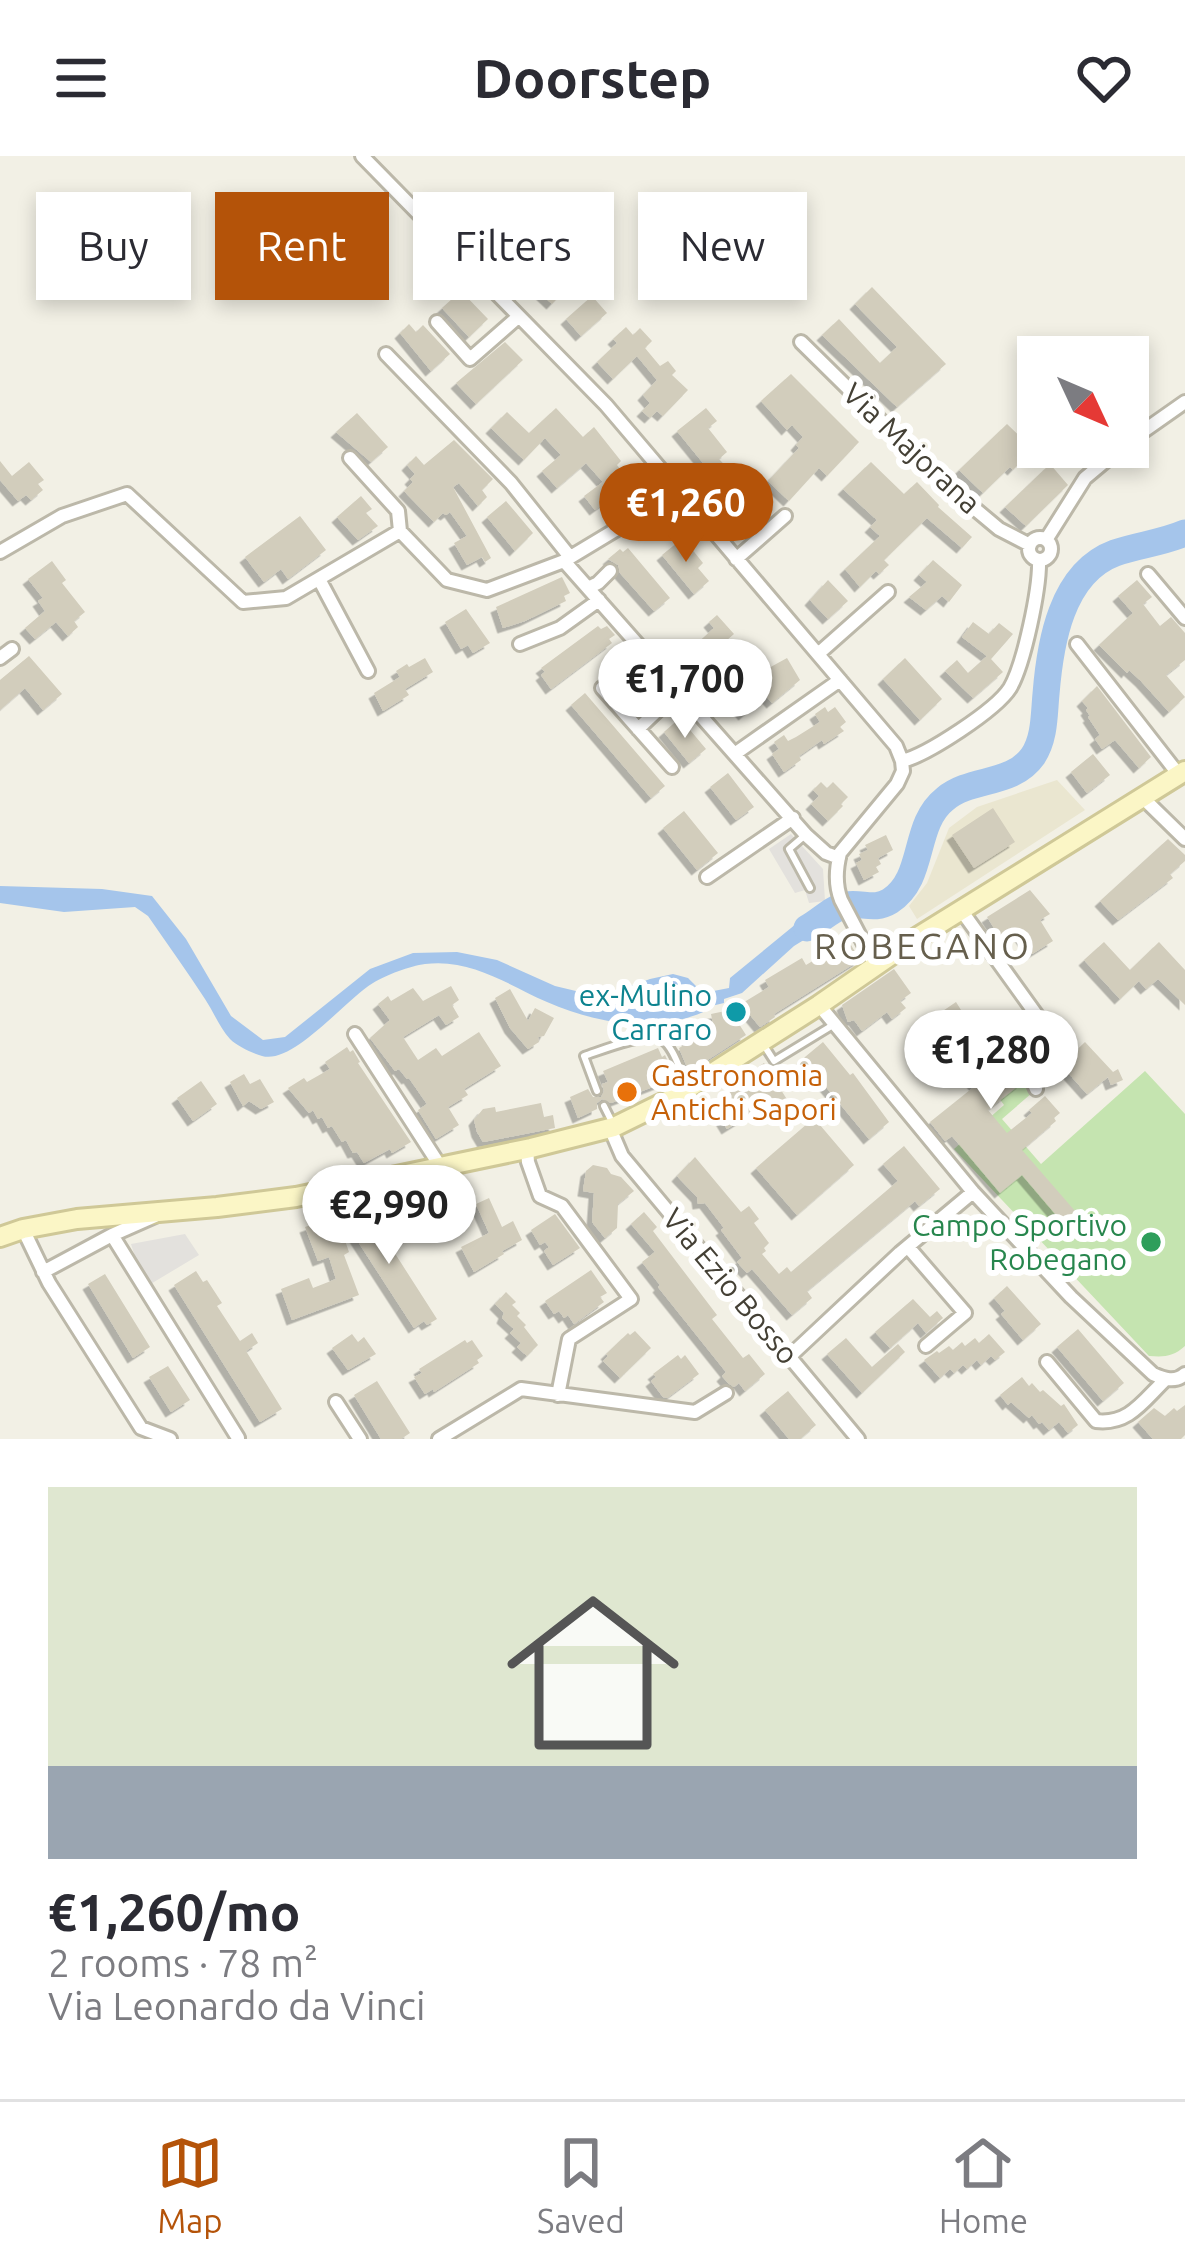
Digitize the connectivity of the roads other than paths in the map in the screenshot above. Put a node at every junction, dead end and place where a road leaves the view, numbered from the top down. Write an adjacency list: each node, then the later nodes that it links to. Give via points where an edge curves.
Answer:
1 (362, 156): 2 (street)
2 (518, 316): 3 (street, via 470,359); 10 (street)
3 (437, 322)
4 (801, 342): 14 (street, Via Majorana, via 971,506)
5 (386, 355): 16 (street, via 511,483)
6 (1185, 402): 7 (street)
7 (1149, 427)
8 (350, 458): 12 (street, via 398,511)
9 (1097, 468): 13 (street)
10 (680, 490): 16 (street); 17 (street)
11 (785, 516): 17 (street)
12 (400, 531): 16 (street, via 447,580 487,590); 21 (street)
13 (1046, 540): 14 (street); 18 (street, via 1050,555)
14 (1030, 545): 18 (street)
15 (0, 552): 21 (street, via 62,516 127,494 243,602 286,598)
16 (567, 559): 22 (street)
17 (736, 559): 28 (street)
18 (1039, 560): 35 (street, via 1007,693 925,754)
19 (610, 572): 22 (street)
20 (1148, 574): 25 (street)
21 (319, 579): 29 (street)
22 (588, 588): 24 (street)
23 (888, 592): 28 (street)
24 (599, 600): 26 (street); 32 (street)
25 (1185, 618)
26 (520, 644)
27 (1077, 644): 37 (street)
28 (818, 654): 30 (street)
29 (368, 670)
30 (840, 680): 34 (street); 35 (street)
31 (602, 688): 33 (street)
32 (680, 689): 33 (street); 34 (street)
33 (638, 729): 36 (street)
34 (736, 753): 39 (street)
35 (902, 761): 42 (street, via 888,798)
36 (672, 767)
37 (1182, 773): 38 (main road)
38 (1142, 797): 41 (street); 45 (main road)
39 (793, 818): 40 (street); 43 (street)
40 (806, 835): 42 (street); 44 (lane, via 789,849)
41 (1185, 839)
42 (839, 858): 46 (street, via 841,901)
43 (707, 877)
44 (810, 888)
45 (961, 910): 46 (main road); 52 (street, via 1038,1017 1005,1042)
46 (875, 965): 47 (main road)
47 (819, 1005): 48 (street); 50 (main road)
48 (833, 1025): 50 (lane, via 774,1061); 58 (street)
49 (356, 1034): 57 (street)
50 (761, 1042): 51 (main road)
51 (689, 1087): 53 (lane, via 667,1043 651,1037 584,1056); 55 (main road)
52 (1036, 1089)
53 (597, 1091)
54 (604, 1106): 55 (lane)
55 (612, 1128): 56 (main road); 66 (street, Via Ezio Bosso, via 622,1156)
56 (527, 1149): 57 (main road); 71 (street, via 540,1196 562,1206 631,1299 569,1339)
57 (440, 1166): 59 (main road, via 296,1196)
58 (973, 1192): 63 (street); 69 (street, via 1071,1297)
59 (165, 1211): 60 (main road); 61 (street)
60 (23, 1229): 62 (main road); 64 (street)
61 (112, 1235): 64 (street); 74 (street)
62 (0, 1237)
63 (908, 1247): 65 (street, via 964,1313); 66 (street)
64 (44, 1272): 75 (street, via 141,1428)
65 (926, 1346)
66 (790, 1356): 78 (street, Via Ezio Bosso)
67 (1047, 1362): 69 (street, via 1096,1421 1123,1420)
68 (1185, 1374): 69 (street)
69 (1166, 1379)
70 (726, 1393): 71 (street, via 695,1412)
71 (558, 1395): 73 (street, via 521,1388)
72 (336, 1402): 76 (street)
73 (460, 1433): 77 (street)
74 (238, 1438)
75 (170, 1439)
76 (360, 1439)
77 (439, 1439)
78 (858, 1439)

